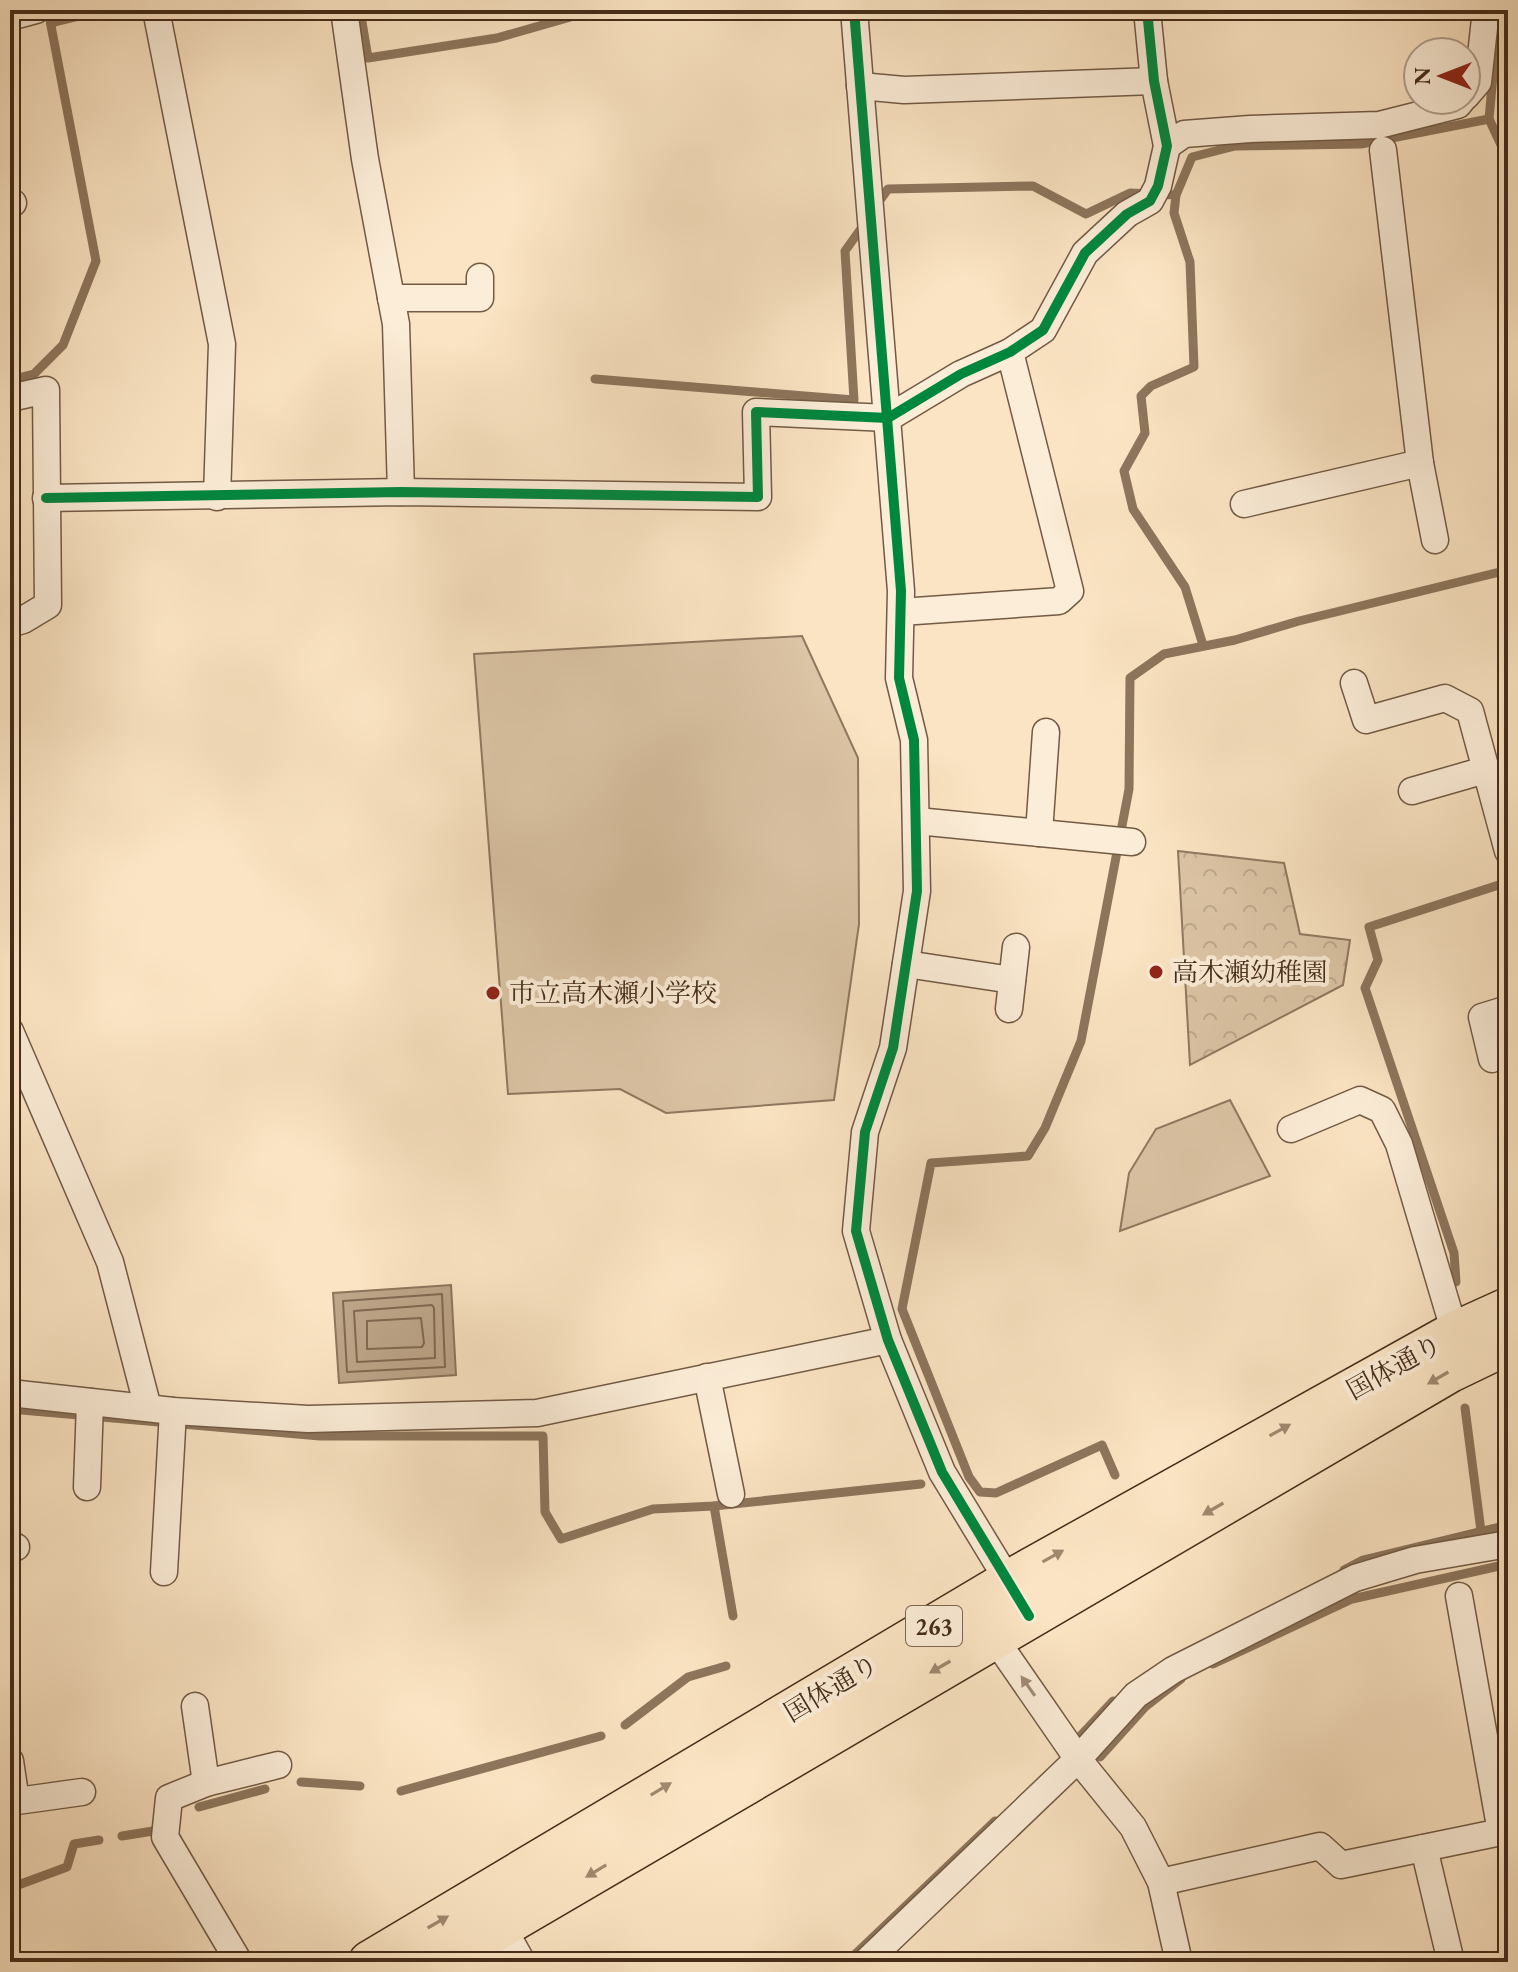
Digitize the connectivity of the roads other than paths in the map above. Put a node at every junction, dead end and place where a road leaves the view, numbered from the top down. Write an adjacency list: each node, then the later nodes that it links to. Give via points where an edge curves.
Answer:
1 (36, 10): 7 (street)
2 (156, 10): 21 (street, via 222,344)
3 (344, 10): 15 (street)
4 (854, 10): 10 (street)
5 (1147, 10): 9 (street)
6 (1486, 10): 8 (street)
7 (10, 17)
8 (1482, 46)
9 (1154, 81): 10 (street, via 904,90); 12 (street)
10 (860, 86): 18 (street)
11 (1415, 116): 12 (street, via 1379,125 1184,134)
12 (1167, 146): 16 (street, via 1154,194 1085,253 1043,330)
13 (1383, 150): 19 (street)
14 (480, 277): 15 (street, via 480,298)
15 (391, 298): 20 (street)
16 (1010, 352): 18 (street); 25 (street, via 1070,591 1059,601)
17 (10, 398): 22 (street, via 46,390)
18 (888, 418): 20 (street, via 756,412 758,497); 25 (street)
19 (1420, 463): 23 (street); 24 (street)
20 (401, 492): 21 (street)
21 (217, 497): 22 (street)
22 (46, 498): 26 (street, via 48,605)
23 (1244, 504)
24 (1435, 540)
25 (901, 612): 31 (street, via 899,678 914,740)
26 (10, 624)
27 (1354, 683): 29 (street, via 1366,720 1445,698 1470,711)
28 (1046, 732): 32 (street)
29 (1485, 770): 30 (street); 34 (street)
30 (1412, 791)
31 (917, 821): 32 (street); 36 (street, via 917,891)
32 (1039, 833): 33 (street)
33 (1122, 841)
34 (1508, 851)
35 (1016, 947): 37 (street)
36 (906, 964): 37 (street); 45 (street, via 893,1048 865,1132 856,1231)
37 (1012, 980): 38 (street)
38 (1009, 1009)
39 (1508, 1009): 41 (street, via 1482,1017)
40 (10, 1031): 50 (street, via 110,1262)
41 (1492, 1059)
42 (1291, 1129): 44 (street, via 1360,1100 1382,1110 1399,1144)
43 (1508, 1309): 44 (highway, 国体通り / 263)
44 (1455, 1333): 56 (highway, 国体通り / 263, one-way to 44)
45 (888, 1340): 47 (street); 56 (street, via 942,1472)
46 (1508, 1343): 56 (highway, 国体通り / 263, one-way to 56)
47 (707, 1377): 50 (street, via 537,1413); 52 (street)
48 (10, 1393): 49 (street)
49 (90, 1402): 50 (street); 51 (street)
50 (164, 1418): 54 (street)
51 (87, 1487)
52 (731, 1494)
53 (1508, 1544): 59 (street, via 1415,1560 1355,1578 1173,1670 1136,1695)
54 (164, 1572)
55 (1459, 1596): 65 (street, via 1501,1832)
56 (1019, 1599): 57 (highway, 国体通り / 263); 69 (highway, 国体通り / 263, one-way to 56)
57 (993, 1636): 59 (street, one-way to 57); 67 (highway, 国体通り / 263, one-way to 67)
58 (195, 1706): 62 (street)
59 (1078, 1759): 66 (street, via 1133,1827); 72 (street)
60 (10, 1761): 64 (street)
61 (278, 1765): 62 (street)
62 (206, 1783): 68 (street, via 169,1798 165,1837)
63 (82, 1792): 64 (street)
64 (13, 1802)
65 (1424, 1848): 66 (street, via 1341,1865 1320,1846); 74 (street)
66 (1161, 1882): 73 (street)
67 (502, 1926): 70 (highway, 国体通り / 263); 71 (street)
68 (239, 1962)
69 (370, 1962)
70 (441, 1962)
71 (522, 1962)
72 (866, 1962)
73 (1179, 1962)
74 (1451, 1962)

